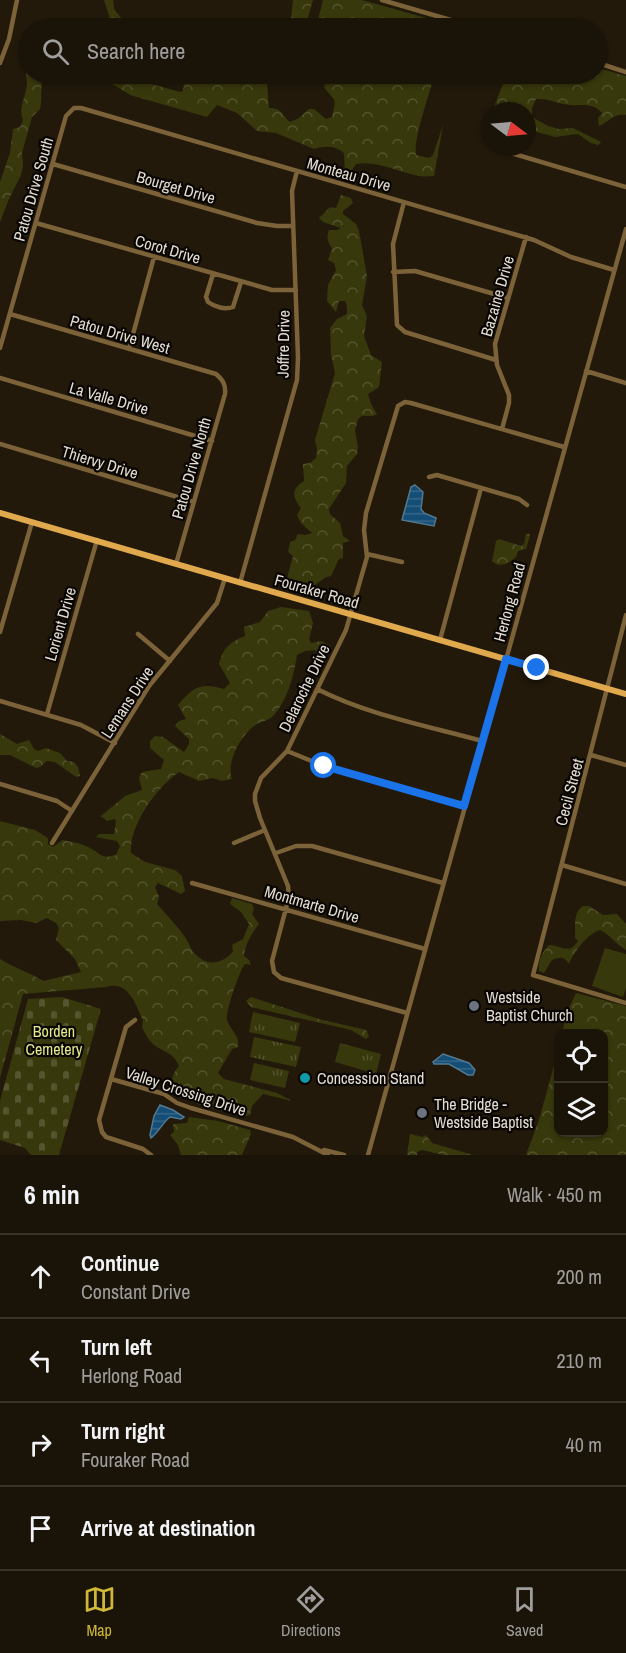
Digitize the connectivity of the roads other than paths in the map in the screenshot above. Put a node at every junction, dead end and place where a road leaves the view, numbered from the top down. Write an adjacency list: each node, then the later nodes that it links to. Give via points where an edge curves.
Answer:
1 (17, 0): 4 (street)
2 (382, 0): 3 (street)
3 (444, 18)
4 (0, 63)
5 (608, 66): 6 (street)
6 (626, 72)
7 (74, 108): 9 (street, Patou Drive South, via 66,116); 10 (street, Monteau Drive)
8 (521, 156): 11 (street)
9 (53, 164): 13 (street, Patou Drive South); 14 (street, Bourget Drive, via 257,223)
10 (297, 171): 12 (street, Monteau Drive); 14 (street, Joffre Drive, via 292,191)
11 (626, 187)
12 (404, 202): 16 (street, Monteau Drive); 19 (street, via 393,244)
13 (36, 222): 17 (street, Corot Drive); 24 (street, Patou Drive South)
14 (293, 226): 22 (street, Joffre Drive)
15 (626, 229): 18 (street, Herlong Road)
16 (526, 237): 18 (street, Monteau Drive); 23 (street, Bazaine Drive)
17 (154, 257): 20 (street, Corot Drive); 26 (street)
18 (614, 270): 28 (street, Herlong Road)
19 (393, 272): 23 (street, via 415,271); 27 (street, via 396,320 401,329)
20 (213, 274): 21 (street, Corot Drive); 21 (street, via 207,297 212,305 233,307)
21 (241, 282): 22 (street, Corot Drive, via 272,290)
22 (296, 290): 47 (street, Joffre Drive, via 297,380)
23 (508, 298): 27 (street, Bazaine Drive, via 495,344)
24 (10, 314): 25 (street, Patou Drive South); 26 (street, Patou Drive West)
25 (0, 348)
26 (129, 348): 30 (street, Patou Drive West, via 216,374)
27 (496, 360): 32 (street, Bazaine Drive, via 510,403)
28 (586, 371): 31 (street); 35 (street, Herlong Road)
29 (0, 378): 33 (street, La Valle Drive)
30 (222, 380): 33 (street, Patou Drive North, via 226,388)
31 (626, 383)
32 (502, 429): 35 (street); 43 (street, Delaroche Drive, via 411,403 400,404 366,513)
33 (212, 441): 38 (street, Patou Drive North)
34 (0, 444): 38 (street, Thiervy Drive)
35 (564, 447): 53 (street, Herlong Road)
36 (429, 477): 37 (street, via 436,475)
37 (481, 488): 39 (street); 52 (street)
38 (194, 502): 45 (street, Patou Drive North)
39 (527, 505)
40 (0, 513): 41 (main road, Fouraker Road)
41 (32, 522): 42 (main road, Fouraker Road); 50 (street)
42 (97, 540): 45 (main road, Fouraker Road); 59 (street, Lorient Drive)
43 (367, 554): 44 (street); 48 (street, Delaroche Drive)
44 (402, 562)
45 (176, 564): 46 (main road, Fouraker Road)
46 (225, 578): 47 (main road, Fouraker Road); 54 (street, Lemans Drive, via 217,603)
47 (240, 583): 48 (main road, Fouraker Road)
48 (350, 614): 52 (main road, Fouraker Road); 55 (street, Delaroche Drive)
49 (626, 615): 56 (street, Cecil Street)
50 (0, 632)
51 (138, 634): 54 (street)
52 (440, 640): 53 (main road, Fouraker Road)
53 (506, 659): 56 (main road, Fouraker Road); 60 (street, Herlong Road)
54 (170, 661): 61 (street, Lemans Drive, via 149,686)
55 (317, 689): 60 (street, via 346,702); 62 (street, Delaroche Drive)
56 (607, 689): 57 (main road, Fouraker Road); 63 (street, Cecil Street)
57 (626, 694)
58 (0, 701): 59 (street)
59 (46, 714): 61 (street, via 81,725)
60 (482, 741): 66 (street, Herlong Road)
61 (115, 743): 67 (street, Lemans Drive)
62 (287, 751): 66 (street, via 324,766); 68 (street, Delaroche Drive, via 256,788 255,801)
63 (591, 755): 64 (street); 72 (street, Cecil Street)
64 (626, 765)
65 (0, 784): 67 (street, via 57,801)
66 (464, 806): 74 (street, Herlong Road)
67 (72, 811): 69 (street, Lemans Drive)
68 (265, 830): 70 (street); 71 (street, Delaroche Drive)
69 (52, 843)
70 (234, 843)
71 (276, 854): 74 (street, via 296,846 312,846); 76 (street, Delaroche Drive, via 290,897)
72 (562, 865): 75 (street); 78 (street, Cecil Street, via 533,975)
73 (192, 883): 76 (street, Montmarte Drive)
74 (443, 883): 77 (street, Herlong Road)
75 (626, 884)
76 (286, 909): 77 (street, Montmarte Drive); 79 (street, Delaroche Drive, via 272,961 274,972 281,978)
77 (425, 949): 79 (street, Herlong Road)
78 (626, 1003)
79 (407, 1013): 86 (street, Herlong Road)
80 (135, 1020): 81 (street, via 126,1027)
81 (111, 1078): 82 (street, Valley Crossing Drive, via 164,1094 191,1108 293,1137); 83 (street, via 99,1120 102,1132)
82 (321, 1153): 84 (street, Valley Crossing Drive); 85 (street, Valley Crossing Drive)
83 (151, 1155)
84 (328, 1155)
85 (344, 1155)
86 (368, 1155)

